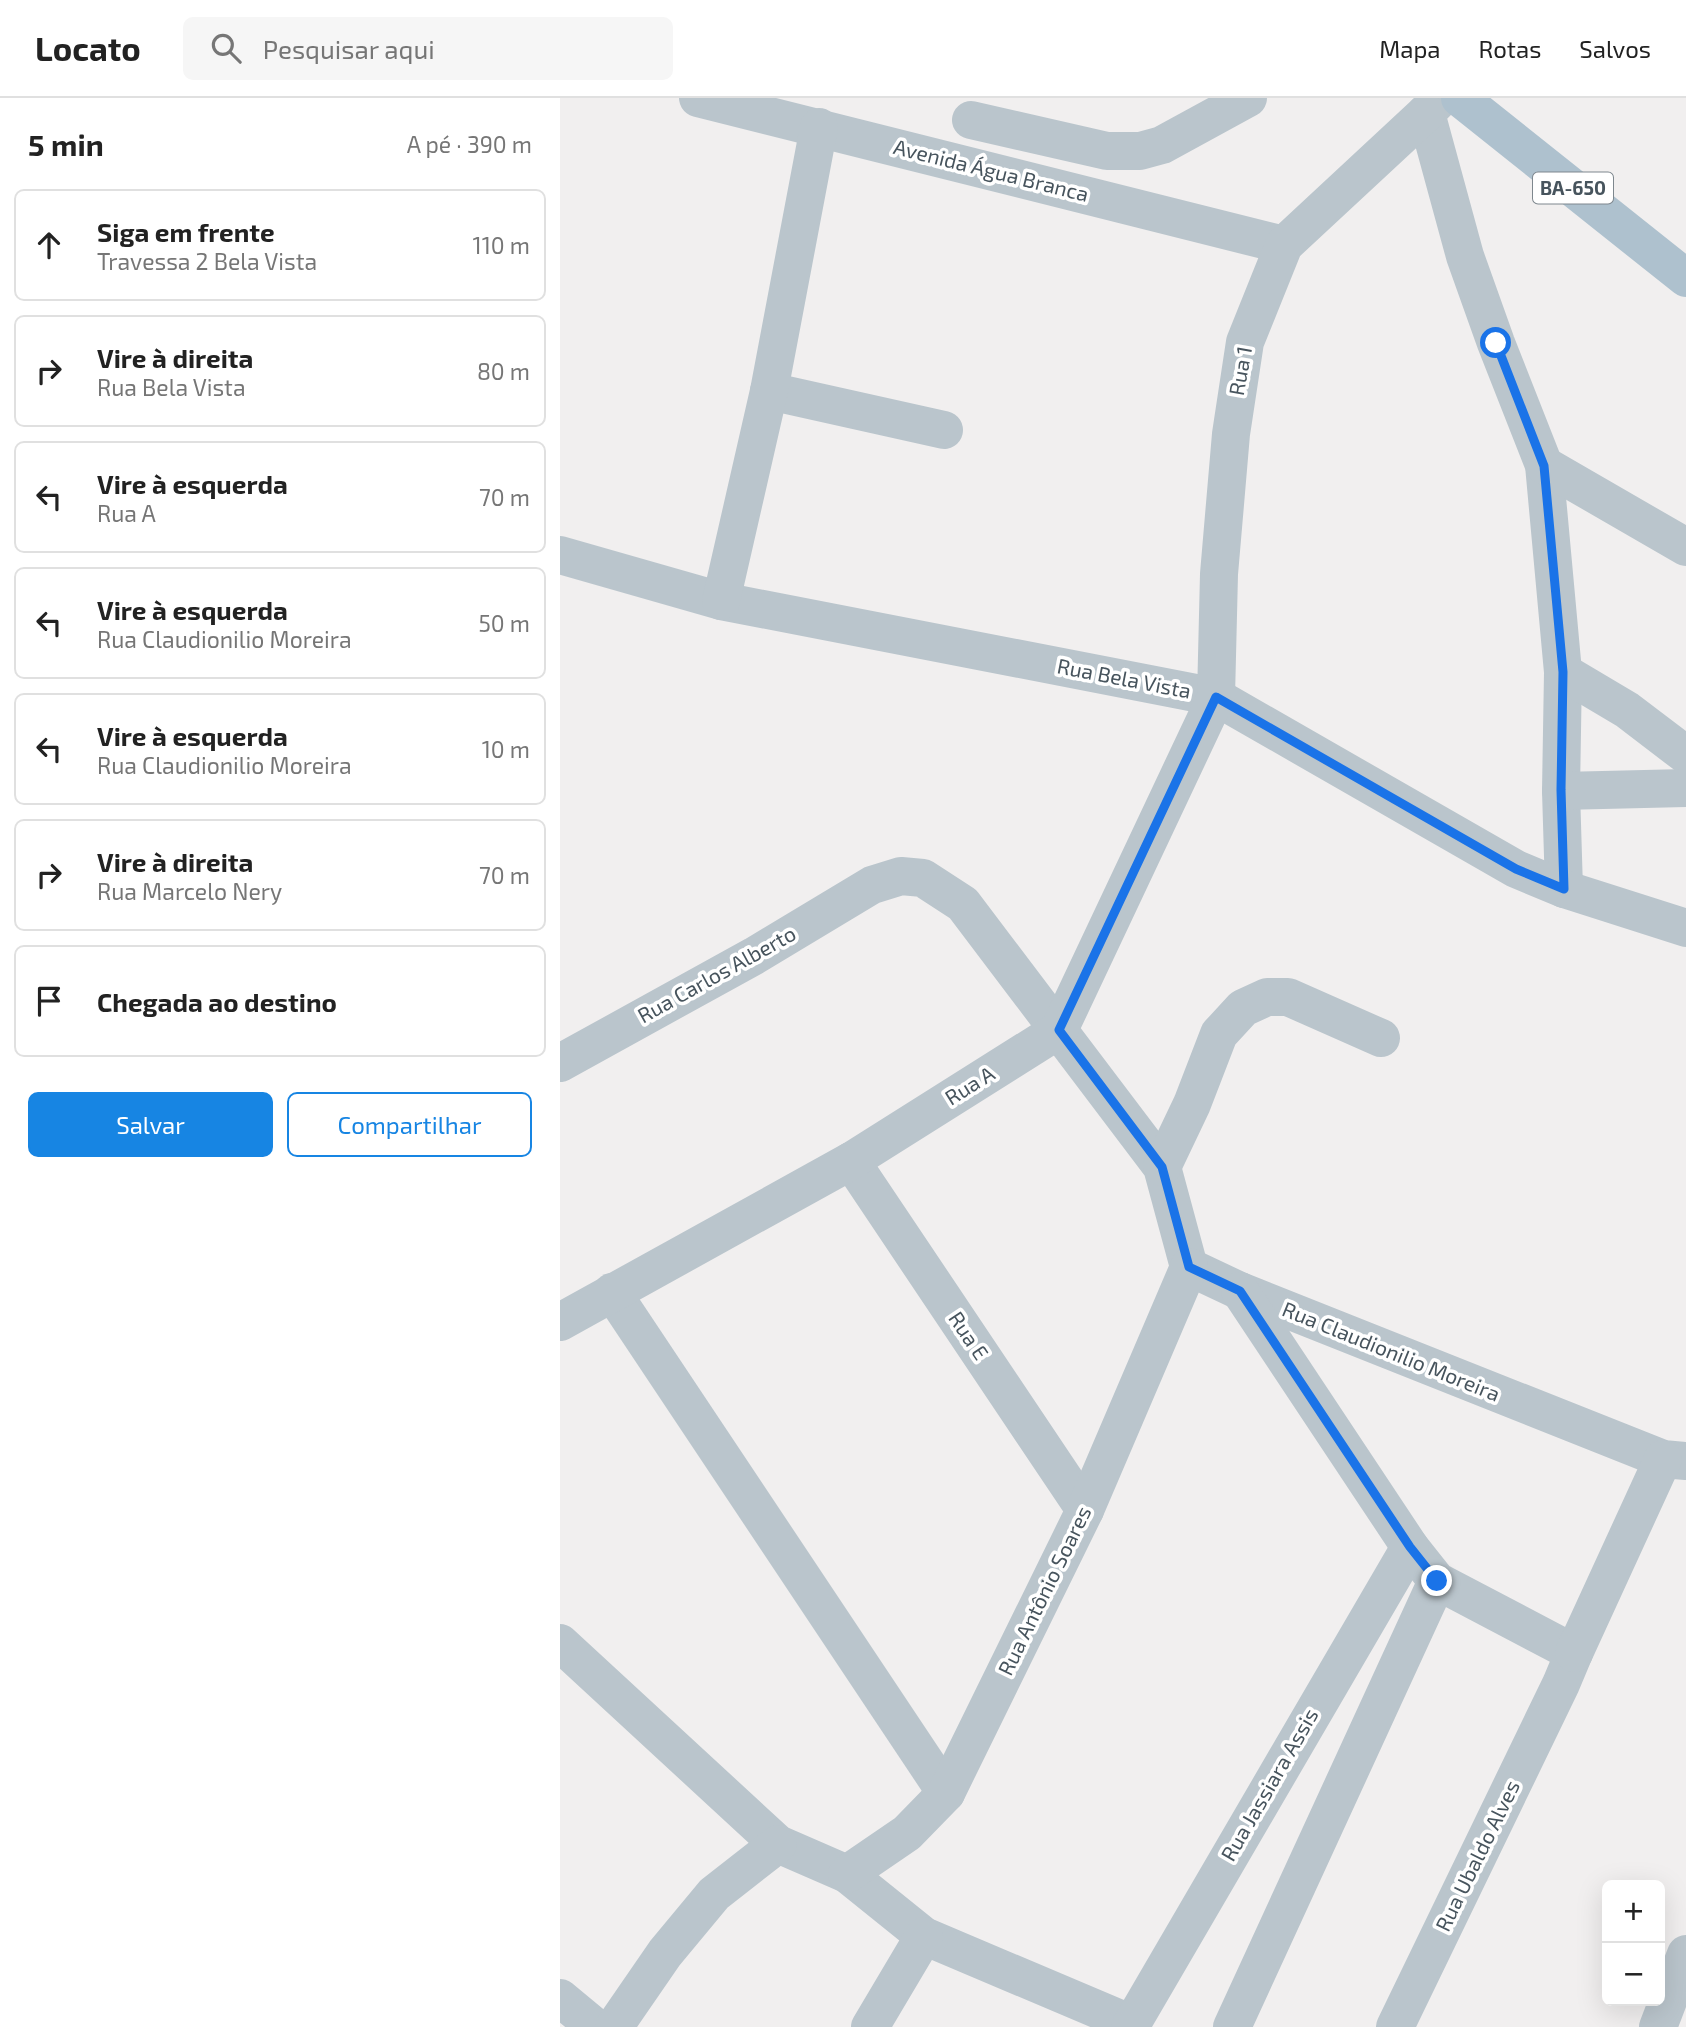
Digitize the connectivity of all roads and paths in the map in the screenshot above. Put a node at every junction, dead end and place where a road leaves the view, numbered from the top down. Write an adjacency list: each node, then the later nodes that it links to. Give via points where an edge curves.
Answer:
1 (698, 98): 6 (street, Avenida Água Branca)
2 (1460, 98): 8 (main road, BA-650)
3 (1245, 99): 5 (street, via 1162,145 1140,151 1107,151)
4 (1433, 106): 7 (street, Rua 1); 11 (street, via 1465,256)
5 (971, 120)
6 (819, 127): 7 (street, Avenida Água Branca); 9 (street)
7 (1284, 245): 16 (street, Rua 1, via 1245,342 1233,421 1219,574)
8 (1686, 278)
9 (769, 391): 10 (street); 14 (street)
10 (944, 430)
11 (1544, 466): 12 (street); 15 (street)
12 (1686, 547)
13 (560, 555): 14 (street, Rua Bela Vista)
14 (721, 601): 16 (street, Rua Bela Vista)
15 (1563, 672): 17 (street, via 1627,709); 19 (street)
16 (1216, 697): 20 (street, Rua Bela Vista, via 1516,869); 22 (street)
17 (1686, 755)
18 (1686, 788): 19 (street)
19 (1561, 790): 20 (street)
20 (1564, 889): 21 (street, Rua Bela Vista)
21 (1686, 928)
22 (1059, 1030): 24 (street, Rua Carlos Alberto, via 963,904 923,878 901,876 872,885); 25 (street, Rua A); 26 (street)
23 (1381, 1038): 26 (street, via 1288,997 1267,997 1243,1008 1219,1034)
24 (560, 1063)
25 (851, 1161): 29 (street, Rua A); 32 (street, Rua E)
26 (1162, 1167): 27 (street)
27 (1189, 1267): 28 (street, Rua Claudionilio Moreira); 32 (street, Rua Antônio Soares)
28 (1240, 1291): 31 (street, Rua Claudionilio Moreira); 33 (street)
29 (612, 1293): 30 (street, Rua A); 37 (street)
30 (560, 1322)
31 (1674, 1460): 36 (street, Rua Ubaldo Alves)
32 (1085, 1510): 37 (street, Rua Antônio Soares)
33 (1410, 1547): 34 (street); 43 (street, Rua Jassiara Assis)
34 (1437, 1581): 36 (street); 47 (street)
35 (560, 1643): 38 (street)
36 (1567, 1669): 48 (street, Rua Ubaldo Alves)
37 (946, 1793): 39 (street, Rua Antônio Soares, via 907,1833)
38 (778, 1844): 39 (street); 45 (street, via 714,1894 665,1953)
39 (847, 1874): 40 (street)
40 (924, 1936): 43 (street); 46 (street)
41 (1686, 1954): 49 (street)
42 (560, 1998): 44 (street)
43 (1131, 2025)
44 (595, 2027)
45 (614, 2027)
46 (870, 2027)
47 (1232, 2027)
48 (1395, 2027)
49 (1658, 2027)

